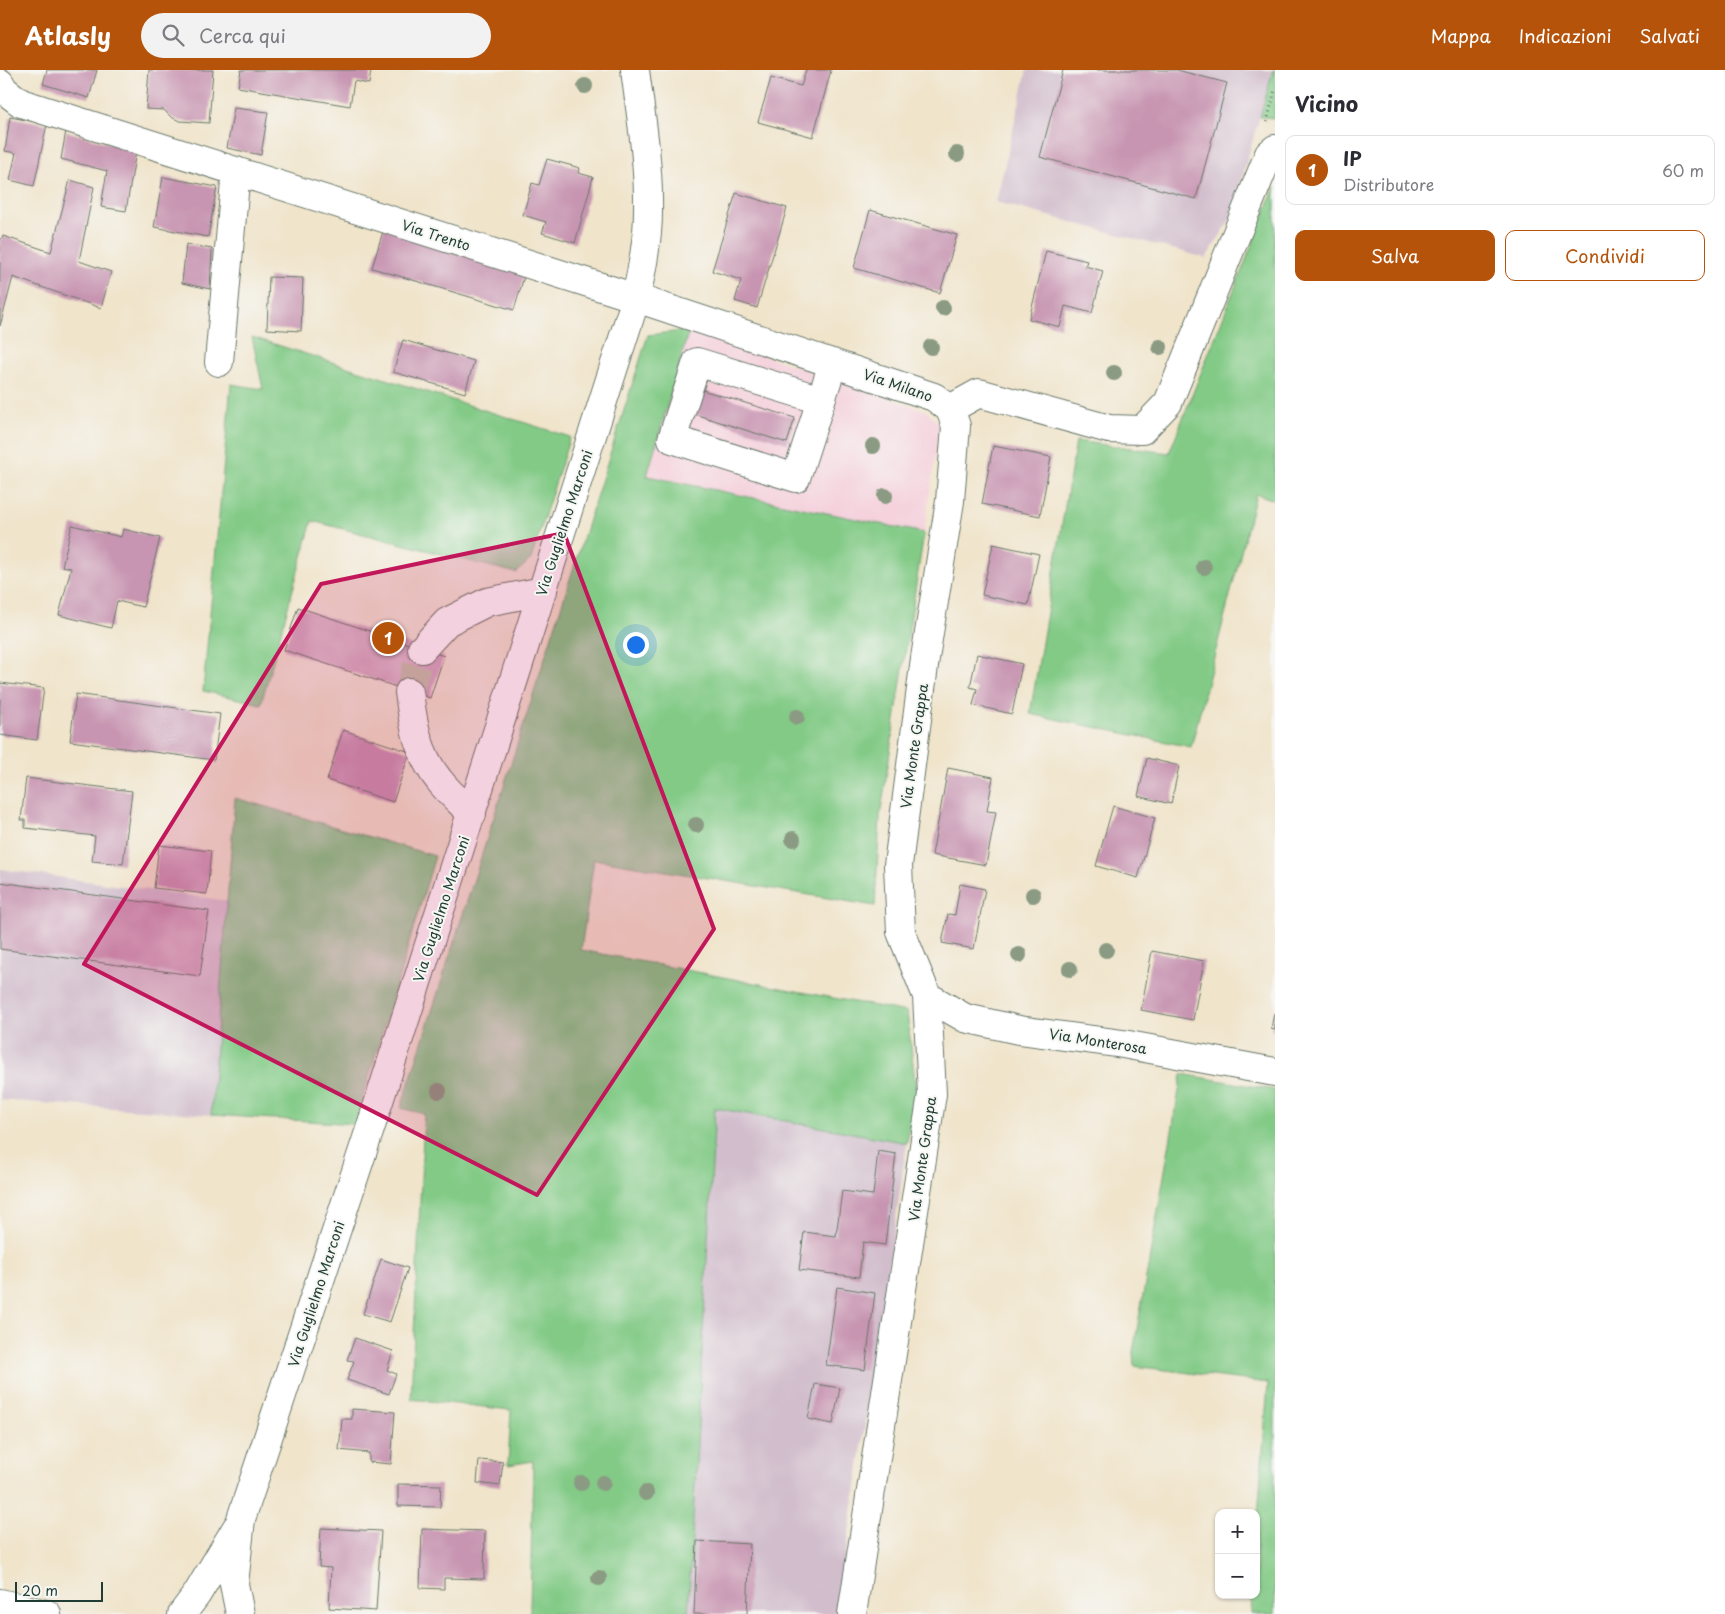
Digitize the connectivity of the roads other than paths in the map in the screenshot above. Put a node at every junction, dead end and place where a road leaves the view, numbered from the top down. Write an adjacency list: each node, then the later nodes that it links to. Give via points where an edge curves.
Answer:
1 (635, 70): 5 (street, via 646,160 648,211)
2 (0, 83): 4 (street, Via Trento, via 21,103)
3 (1272, 152): 9 (street, via 1168,403 1142,430 1109,430 978,393)
4 (236, 171): 5 (street, Via Trento); 6 (street)
5 (636, 298): 7 (street, Via Milano); 10 (street, Via Guglielmo Marconi)
6 (219, 362)
7 (833, 363): 8 (street); 9 (street, Via Milano, via 934,397)
8 (821, 400): 8 (street, via 796,478 672,439 697,362)
9 (950, 409): 14 (street, Via Monte Grappa, via 956,426 950,501 898,865 901,932)
10 (543, 591): 11 (street, via 487,602 447,622); 13 (street, Via Guglielmo Marconi)
11 (422, 649)
12 (409, 692): 13 (street, via 413,724 421,748 438,780)
13 (472, 814): 16 (street, Via Guglielmo Marconi)
14 (927, 996): 15 (street, Via Monterosa, via 965,1018 1019,1030 1123,1044); 21 (street, Via Monte Grappa, via 932,1094)
15 (1275, 1072)
16 (242, 1519): 19 (street, Via Guglielmo Marconi); 20 (street, Via Guglielmo Marconi, via 234,1584)
17 (0, 1603): 18 (street)
18 (44, 1614)
19 (182, 1614)
20 (240, 1614)
21 (852, 1614)

